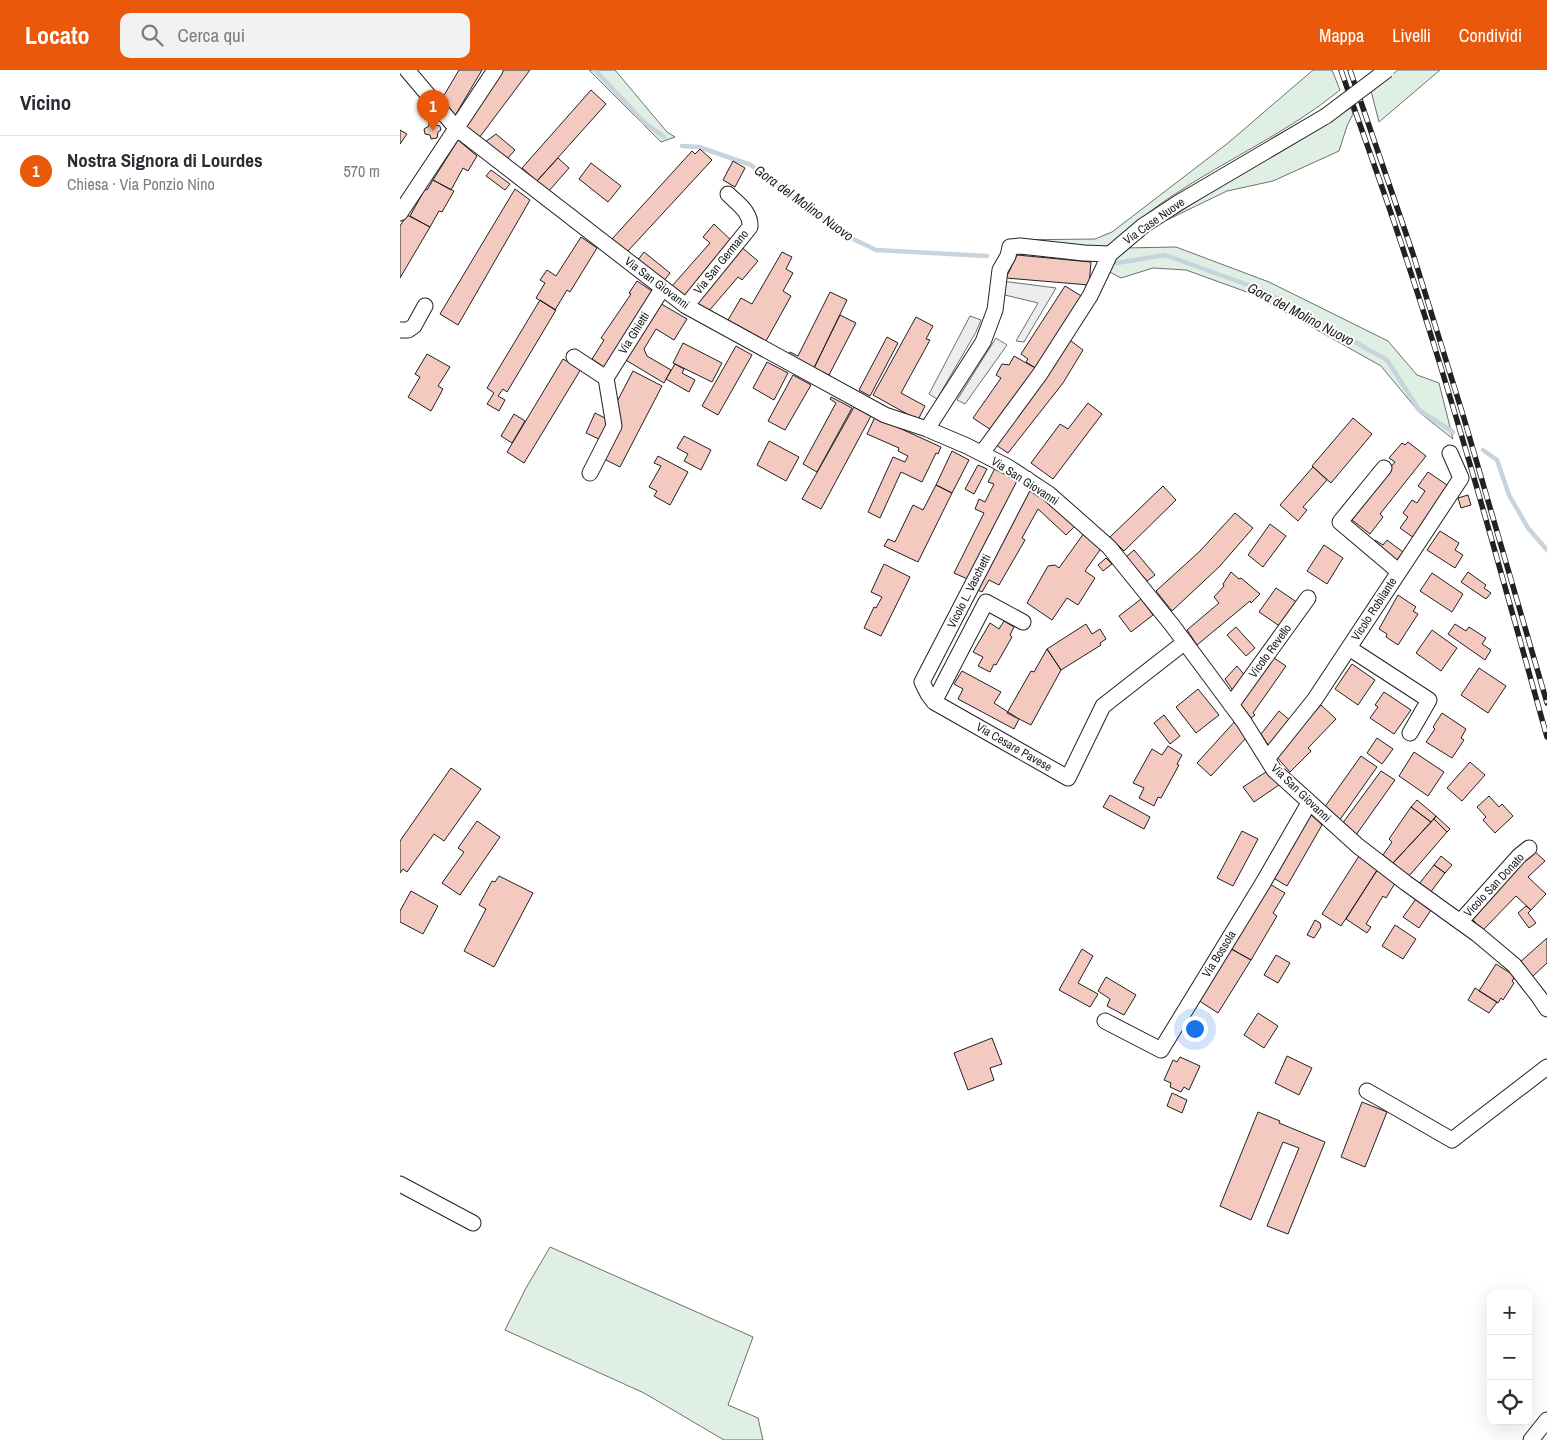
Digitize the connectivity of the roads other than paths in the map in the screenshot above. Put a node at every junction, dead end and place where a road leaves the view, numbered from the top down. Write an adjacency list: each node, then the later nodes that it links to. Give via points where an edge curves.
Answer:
1 (407, 70): 4 (street, Via San Giovanni)
2 (495, 70): 4 (street)
3 (1387, 70): 7 (street, Via Case Nuove, bridge, via 1326,116 1143,226)
4 (456, 128): 6 (street); 8 (street, Via San Giovanni)
5 (728, 194): 10 (street, Via San Germano, via 748,214 750,227)
6 (400, 213)
7 (1110, 254): 14 (street, via 1010,247 1000,270 995,310 983,342); 16 (street, Via Case Nuove, via 1090,296 1040,374)
8 (662, 289): 10 (street, Via San Giovanni); 13 (street, Via Ghietti)
9 (424, 306): 11 (street, via 414,326)
10 (686, 306): 14 (street, Via San Giovanni, via 885,414)
11 (400, 330)
12 (574, 357): 13 (street)
13 (606, 378): 18 (street, via 614,426)
14 (927, 429): 16 (street, Via San Giovanni)
15 (1450, 453): 20 (street, Vicolo Robilante, via 1461,478)
16 (982, 454): 19 (street, Via San Giovanni)
17 (1384, 468): 20 (street, via 1340,522)
18 (590, 473)
19 (1027, 479): 23 (street, Via San Giovanni, via 1109,546); 25 (street, Vicolo L. Vaschetti, via 922,682)
20 (1398, 572): 24 (street, Vicolo Robilante)
21 (1308, 598): 26 (street, Vicolo Revello)
22 (1022, 622): 25 (street, via 986,602)
23 (1184, 642): 25 (street, Via Cesare Pavese, via 1103,706 1068,778); 26 (street, Via San Giovanni)
24 (1348, 648): 27 (street, via 1429,700); 28 (street, Vicolo Robilante, via 1315,699)
25 (934, 702)
26 (1231, 705): 28 (street, Via San Giovanni)
27 (1410, 732)
28 (1267, 759): 29 (street, Via San Giovanni, via 1274,770)
29 (1309, 803): 31 (street, Via San Giovanni, via 1358,846); 33 (street, Via Bossola, via 1161,1050)
30 (1529, 848): 31 (street, Vicolo San Donato)
31 (1460, 922): 32 (street, Via San Giovanni, via 1514,965)
32 (1547, 1009)
33 (1105, 1022)
34 (1547, 1067): 35 (street, via 1452,1140)
35 (1367, 1091)
36 (400, 1184): 37 (street)
37 (473, 1223)
38 (1547, 1420): 39 (street)
39 (1531, 1440)

